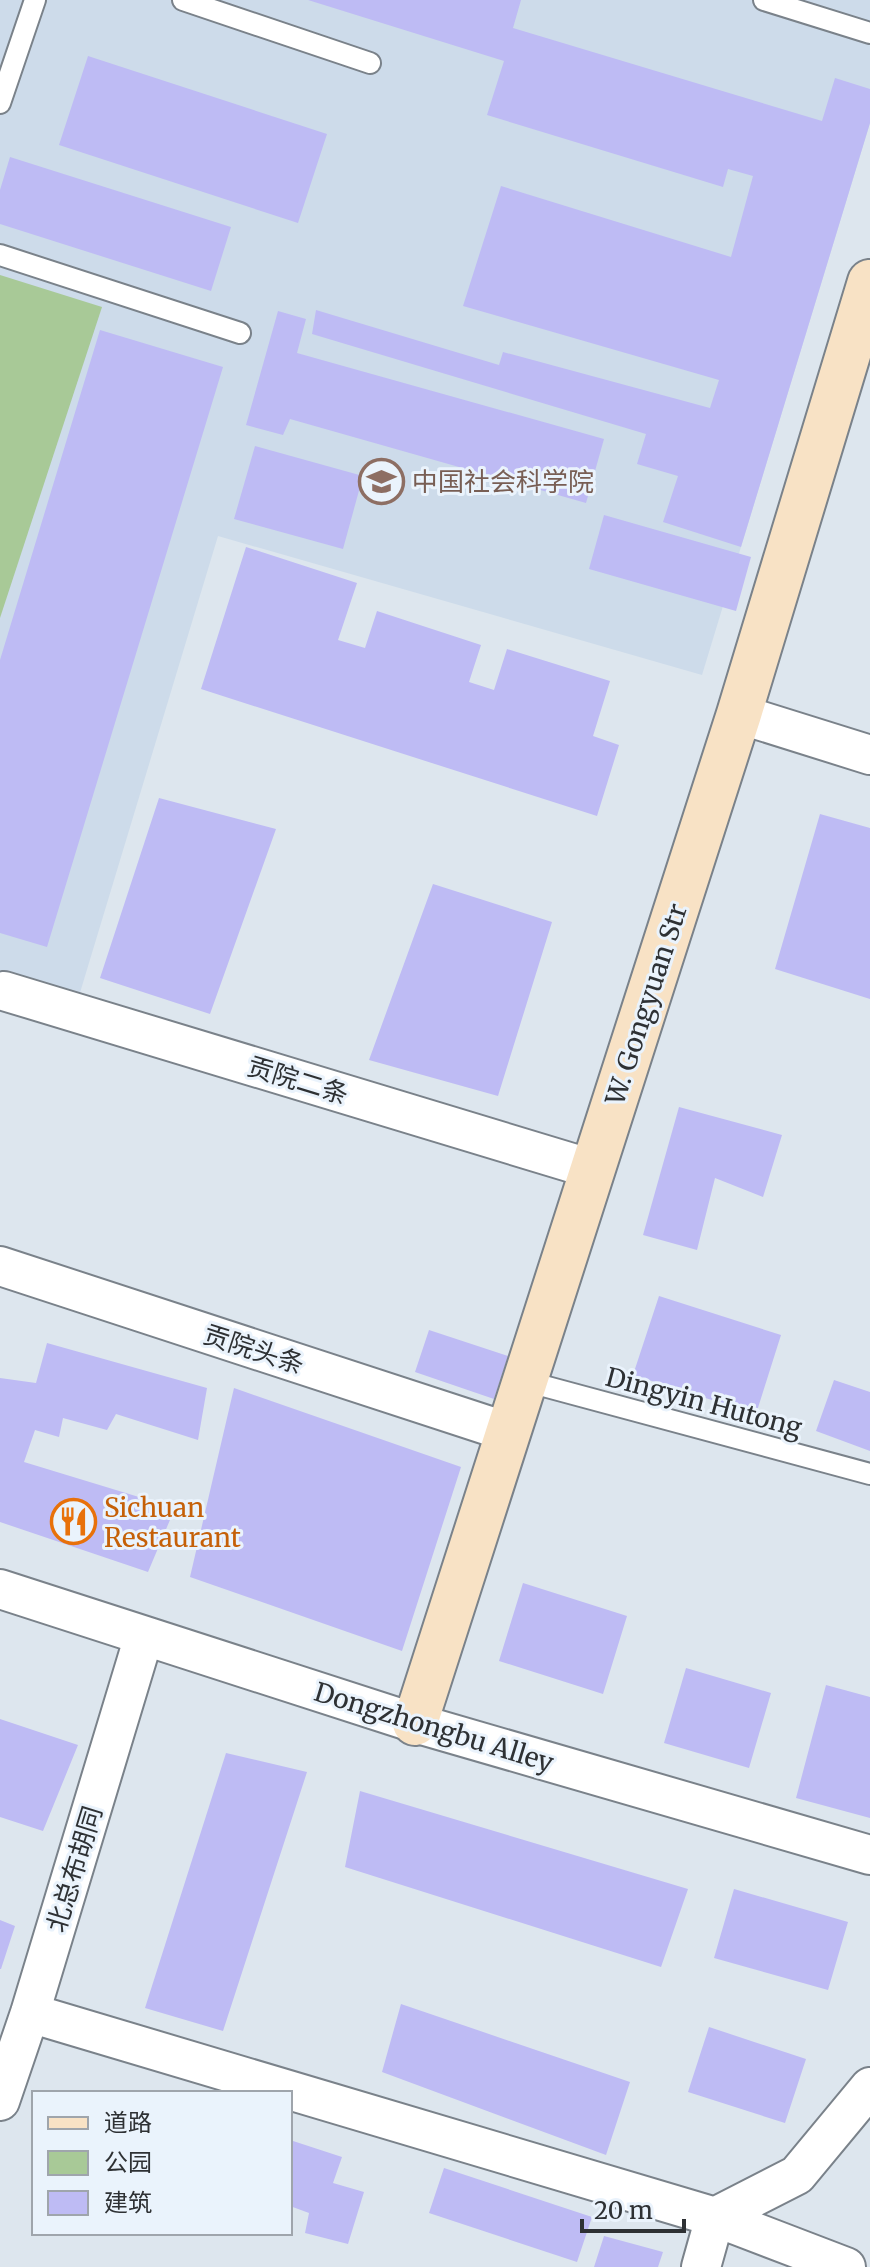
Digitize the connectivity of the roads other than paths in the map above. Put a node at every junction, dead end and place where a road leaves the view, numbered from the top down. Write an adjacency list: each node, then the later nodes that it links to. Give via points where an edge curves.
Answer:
1 (35, 0): 6 (lane)
2 (183, 0): 5 (lane)
3 (764, 0): 4 (lane)
4 (870, 33)
5 (370, 63)
6 (0, 103)
7 (0, 255): 9 (lane)
8 (870, 282): 10 (street, W. Gongyuan Str)
9 (240, 333)
10 (739, 714): 11 (street); 13 (street, W. Gongyuan Str)
11 (870, 755)
12 (2, 998): 13 (street, 贡院二条)
13 (592, 1169): 15 (street, W. Gongyuan Str)
14 (0, 1266): 16 (street, 贡院头条)
15 (525, 1381): 16 (street, W. Gongyuan Str); 17 (lane, Dingyin Hutong)
16 (508, 1432): 20 (street, W. Gongyuan Str)
17 (870, 1474)
18 (0, 1589): 19 (street, Dongzhongbu Alley)
19 (144, 1636): 20 (street, Dongzhongbu Alley); 22 (street, 北总布胡同)
20 (415, 1723): 21 (street, Dongzhongbu Alley)
21 (870, 1855)
22 (30, 2013): 25 (street); 26 (street, 北总布胡同)
23 (870, 2087): 27 (street, via 797,2175)
24 (292, 2091): 27 (street)
25 (292, 2091)
26 (0, 2101)
27 (715, 2217): 28 (street); 29 (street)
28 (701, 2267)
29 (846, 2267)

